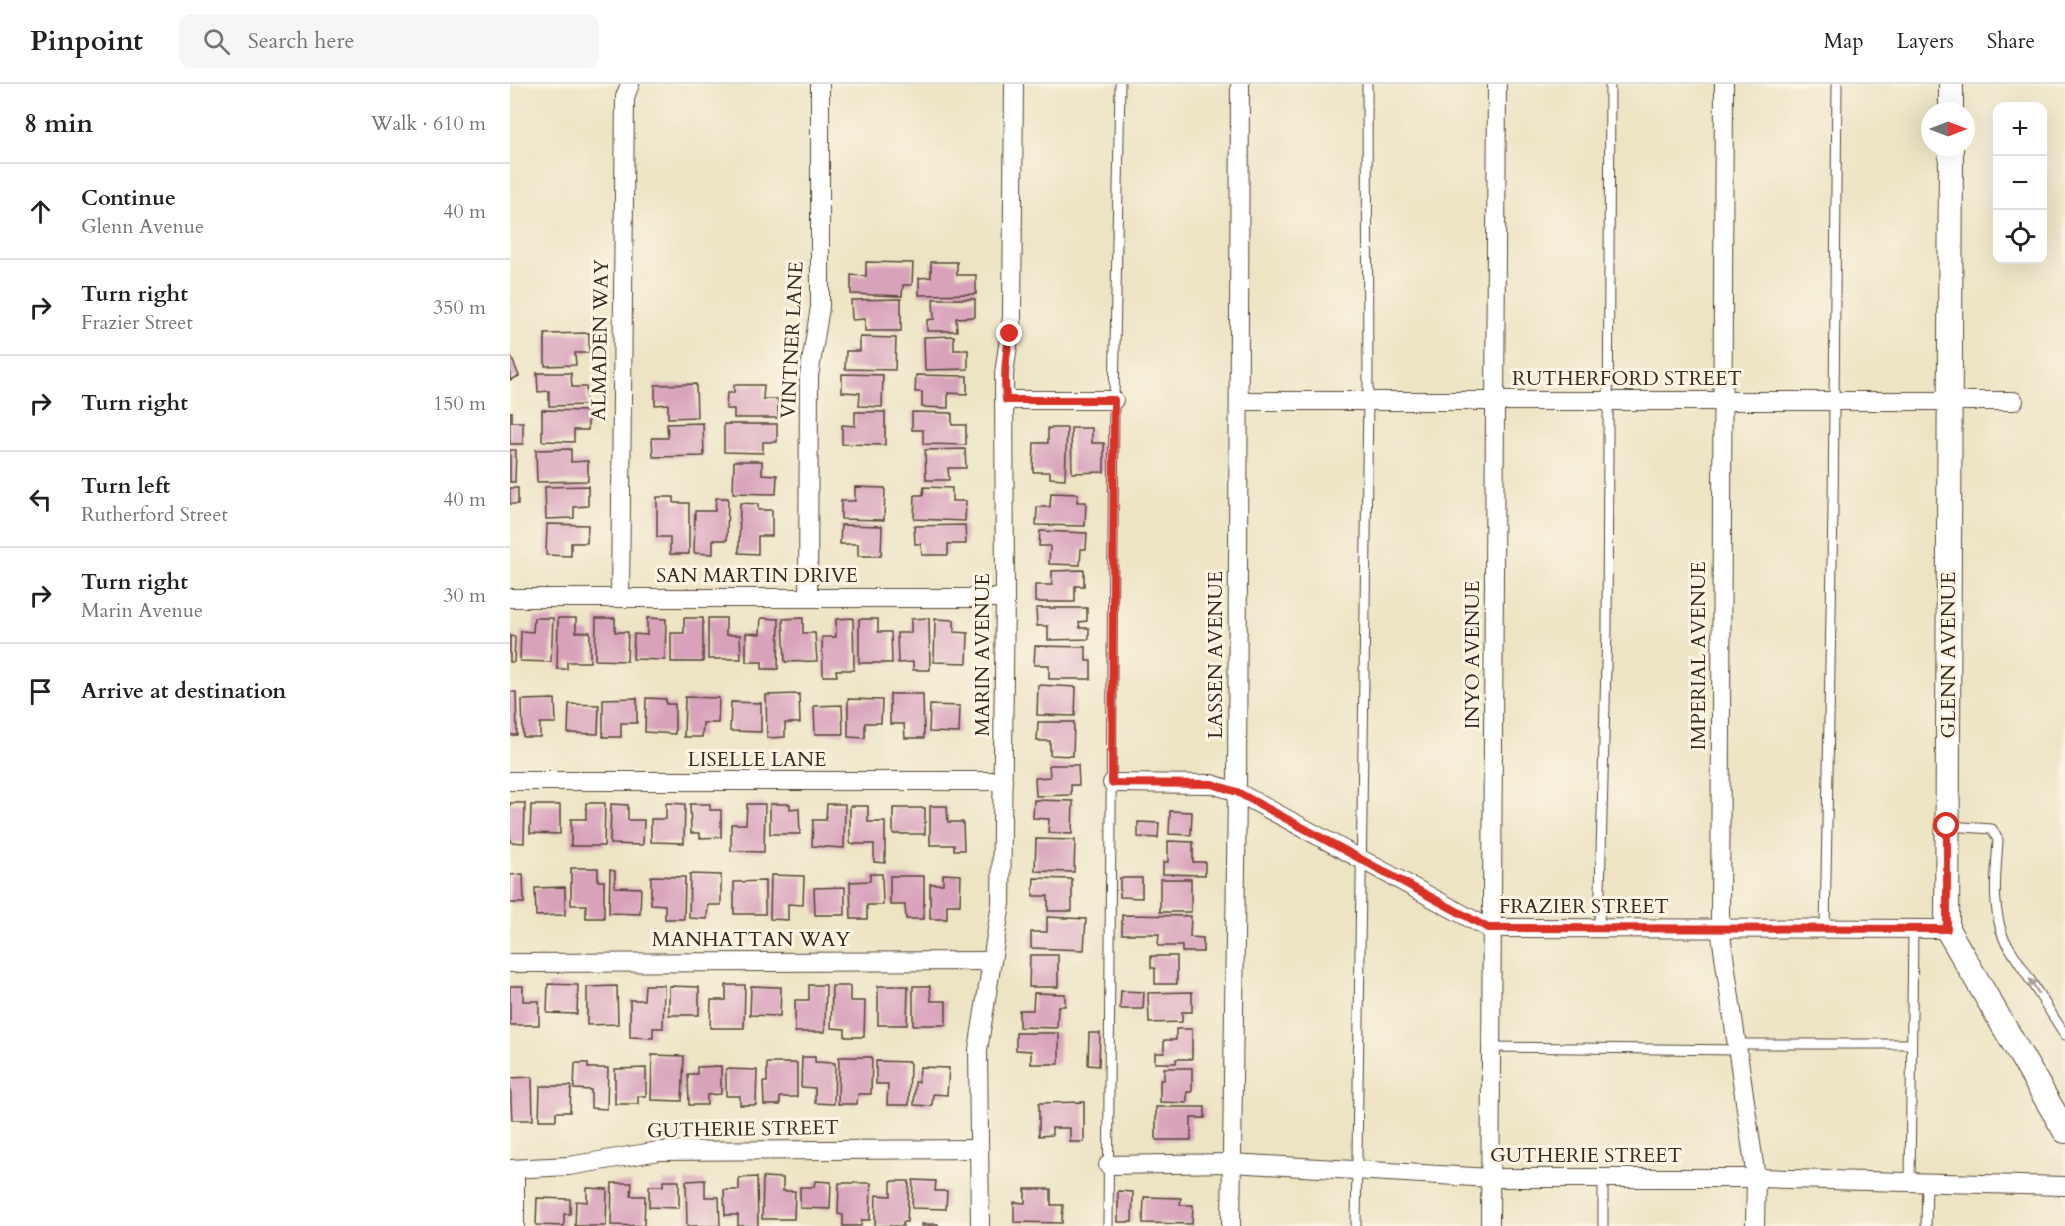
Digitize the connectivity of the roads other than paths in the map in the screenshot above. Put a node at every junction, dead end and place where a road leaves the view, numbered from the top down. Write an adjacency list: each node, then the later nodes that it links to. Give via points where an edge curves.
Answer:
1 (630, 84): 25 (street, ALMADEN WAY, via 625,97)
2 (820, 84): 26 (street, VINTNER LANE, via 820,307 809,376)
3 (1014, 84): 14 (street, MARIN AVENUE, via 1012,317 1004,374)
4 (1120, 84): 15 (lane)
5 (1240, 84): 20 (street, LASSEN AVENUE)
6 (1367, 84): 21 (lane)
7 (1497, 84): 16 (street, INYO AVENUE)
8 (1610, 84): 17 (lane)
9 (1724, 84): 18 (street, IMPERIAL AVENUE)
10 (1837, 84): 19 (lane)
11 (1951, 84): 12 (street)
12 (1951, 102)
13 (1951, 156): 22 (street, GLENN AVENUE)
14 (1006, 400): 15 (street); 27 (street, MARIN AVENUE)
15 (1114, 400): 30 (lane)
16 (1496, 400): 17 (street, RUTHERFORD STREET); 21 (street, RUTHERFORD STREET); 34 (street, INYO AVENUE)
17 (1609, 400): 18 (street, RUTHERFORD STREET); 35 (lane)
18 (1722, 400): 19 (street, RUTHERFORD STREET); 36 (street, IMPERIAL AVENUE)
19 (1833, 400): 22 (street, RUTHERFORD STREET); 37 (lane)
20 (1240, 401): 21 (street, RUTHERFORD STREET); 31 (street, LASSEN AVENUE)
21 (1368, 401): 33 (lane)
22 (1950, 401): 23 (street, RUTHERFORD STREET); 32 (street, GLENN AVENUE)
23 (2014, 401)
24 (510, 598): 25 (street, SAN MARTIN DRIVE)
25 (620, 598): 26 (street, SAN MARTIN DRIVE)
26 (808, 598): 27 (street, SAN MARTIN DRIVE)
27 (1005, 598): 29 (street, MARIN AVENUE)
28 (510, 781): 29 (street, LISELLE LANE)
29 (1003, 781): 40 (street, MARIN AVENUE, via 1001,904)
30 (1112, 783): 31 (street, FRAZIER STREET, via 1212,784); 49 (lane)
31 (1237, 792): 33 (street, FRAZIER STREET); 48 (street, LASSEN AVENUE)
32 (1947, 826): 39 (street, GLENN AVENUE); 42 (lane, one-way to 32, via 1999,925 1995,910 1998,840 1992,829)
33 (1362, 860): 34 (street, FRAZIER STREET); 51 (lane)
34 (1493, 928): 35 (street, FRAZIER STREET); 44 (street, INYO AVENUE)
35 (1599, 928): 36 (street, FRAZIER STREET)
36 (1720, 928): 37 (street, FRAZIER STREET); 45 (street, IMPERIAL AVENUE)
37 (1825, 928): 38 (street, FRAZIER STREET)
38 (1912, 929): 39 (street, FRAZIER STREET); 43 (lane)
39 (1947, 929): 46 (street)
40 (992, 961): 41 (street, MANHATTAN WAY); 47 (street, MARIN AVENUE, via 978,1050)
41 (510, 963)
42 (2065, 1035)
43 (1911, 1044): 45 (lane); 55 (lane)
44 (1492, 1047): 45 (lane); 52 (street, INYO AVENUE)
45 (1737, 1047): 54 (street, IMPERIAL AVENUE)
46 (2065, 1131)
47 (979, 1149): 50 (street, GUTHERIE STREET, via 659,1151 569,1166); 58 (street, MARIN AVENUE)
48 (1231, 1163): 49 (street, GUTHERIE STREET); 51 (street, GUTHERIE STREET); 60 (street, LASSEN AVENUE)
49 (1108, 1165): 59 (lane)
50 (513, 1169): 57 (street)
51 (1358, 1170): 52 (street, GUTHERIE STREET); 61 (lane)
52 (1491, 1178): 53 (street, GUTHERIE STREET); 62 (street, INYO AVENUE)
53 (1603, 1178): 54 (street, GUTHERIE STREET); 63 (lane)
54 (1756, 1178): 55 (street, GUTHERIE STREET); 64 (street, IMPERIAL AVENUE)
55 (1918, 1182): 56 (street, GUTHERIE STREET); 65 (lane)
56 (2065, 1186)
57 (514, 1226)
58 (980, 1226)
59 (1108, 1226)
60 (1231, 1226)
61 (1356, 1226)
62 (1490, 1226)
63 (1603, 1226)
64 (1755, 1226)
65 (1926, 1226)

